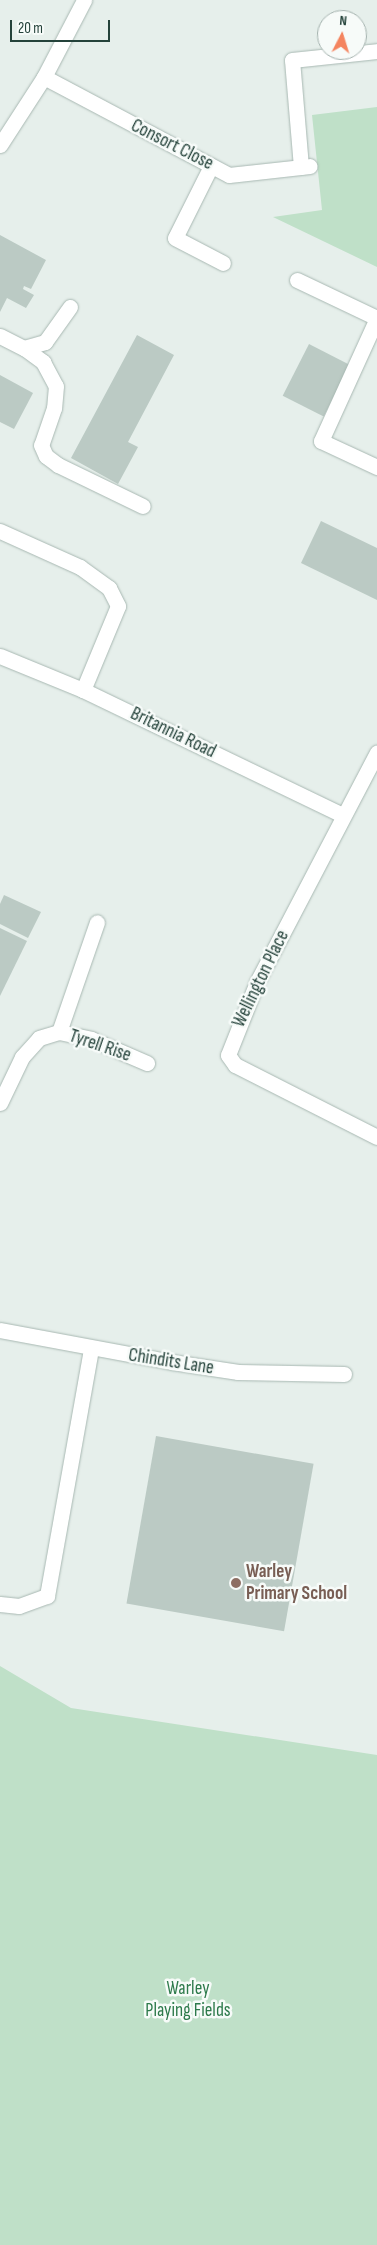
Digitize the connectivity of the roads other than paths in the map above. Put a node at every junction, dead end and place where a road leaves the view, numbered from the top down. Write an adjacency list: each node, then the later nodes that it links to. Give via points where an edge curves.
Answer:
1 (84, 0): 3 (street)
2 (377, 51): 5 (street, Consort Close, via 292,60 305,166 229,175)
3 (44, 77): 4 (street); 5 (street, Consort Close)
4 (0, 145)
5 (211, 166): 6 (street, via 175,238)
6 (223, 263)
7 (297, 280): 9 (street)
8 (70, 307): 11 (street, via 45,342)
9 (377, 318): 12 (street, via 321,441)
10 (0, 336): 11 (street)
11 (24, 348): 13 (street, via 43,362 56,386 54,408 41,445 46,456 58,465)
12 (377, 467)
13 (143, 506)
14 (0, 531): 16 (street, via 80,567 109,588 118,606)
15 (0, 656): 16 (street, Britannia Road)
16 (83, 690): 18 (street, Britannia Road)
17 (377, 752): 18 (street, Wellington Place)
18 (343, 815): 23 (street, Wellington Place, via 257,982 228,1055 235,1065)
19 (97, 922): 20 (street)
20 (59, 1032): 21 (street, Tyrell Rise, via 91,1039); 22 (street, Tyrell Rise, via 39,1038 22,1057)
21 (147, 1063)
22 (0, 1103)
23 (377, 1137)
24 (0, 1330): 25 (street, Chindits Lane)
25 (91, 1349): 26 (street, Chindits Lane, via 238,1372); 27 (street, via 47,1596 20,1606)
26 (344, 1374)
27 (0, 1604)

